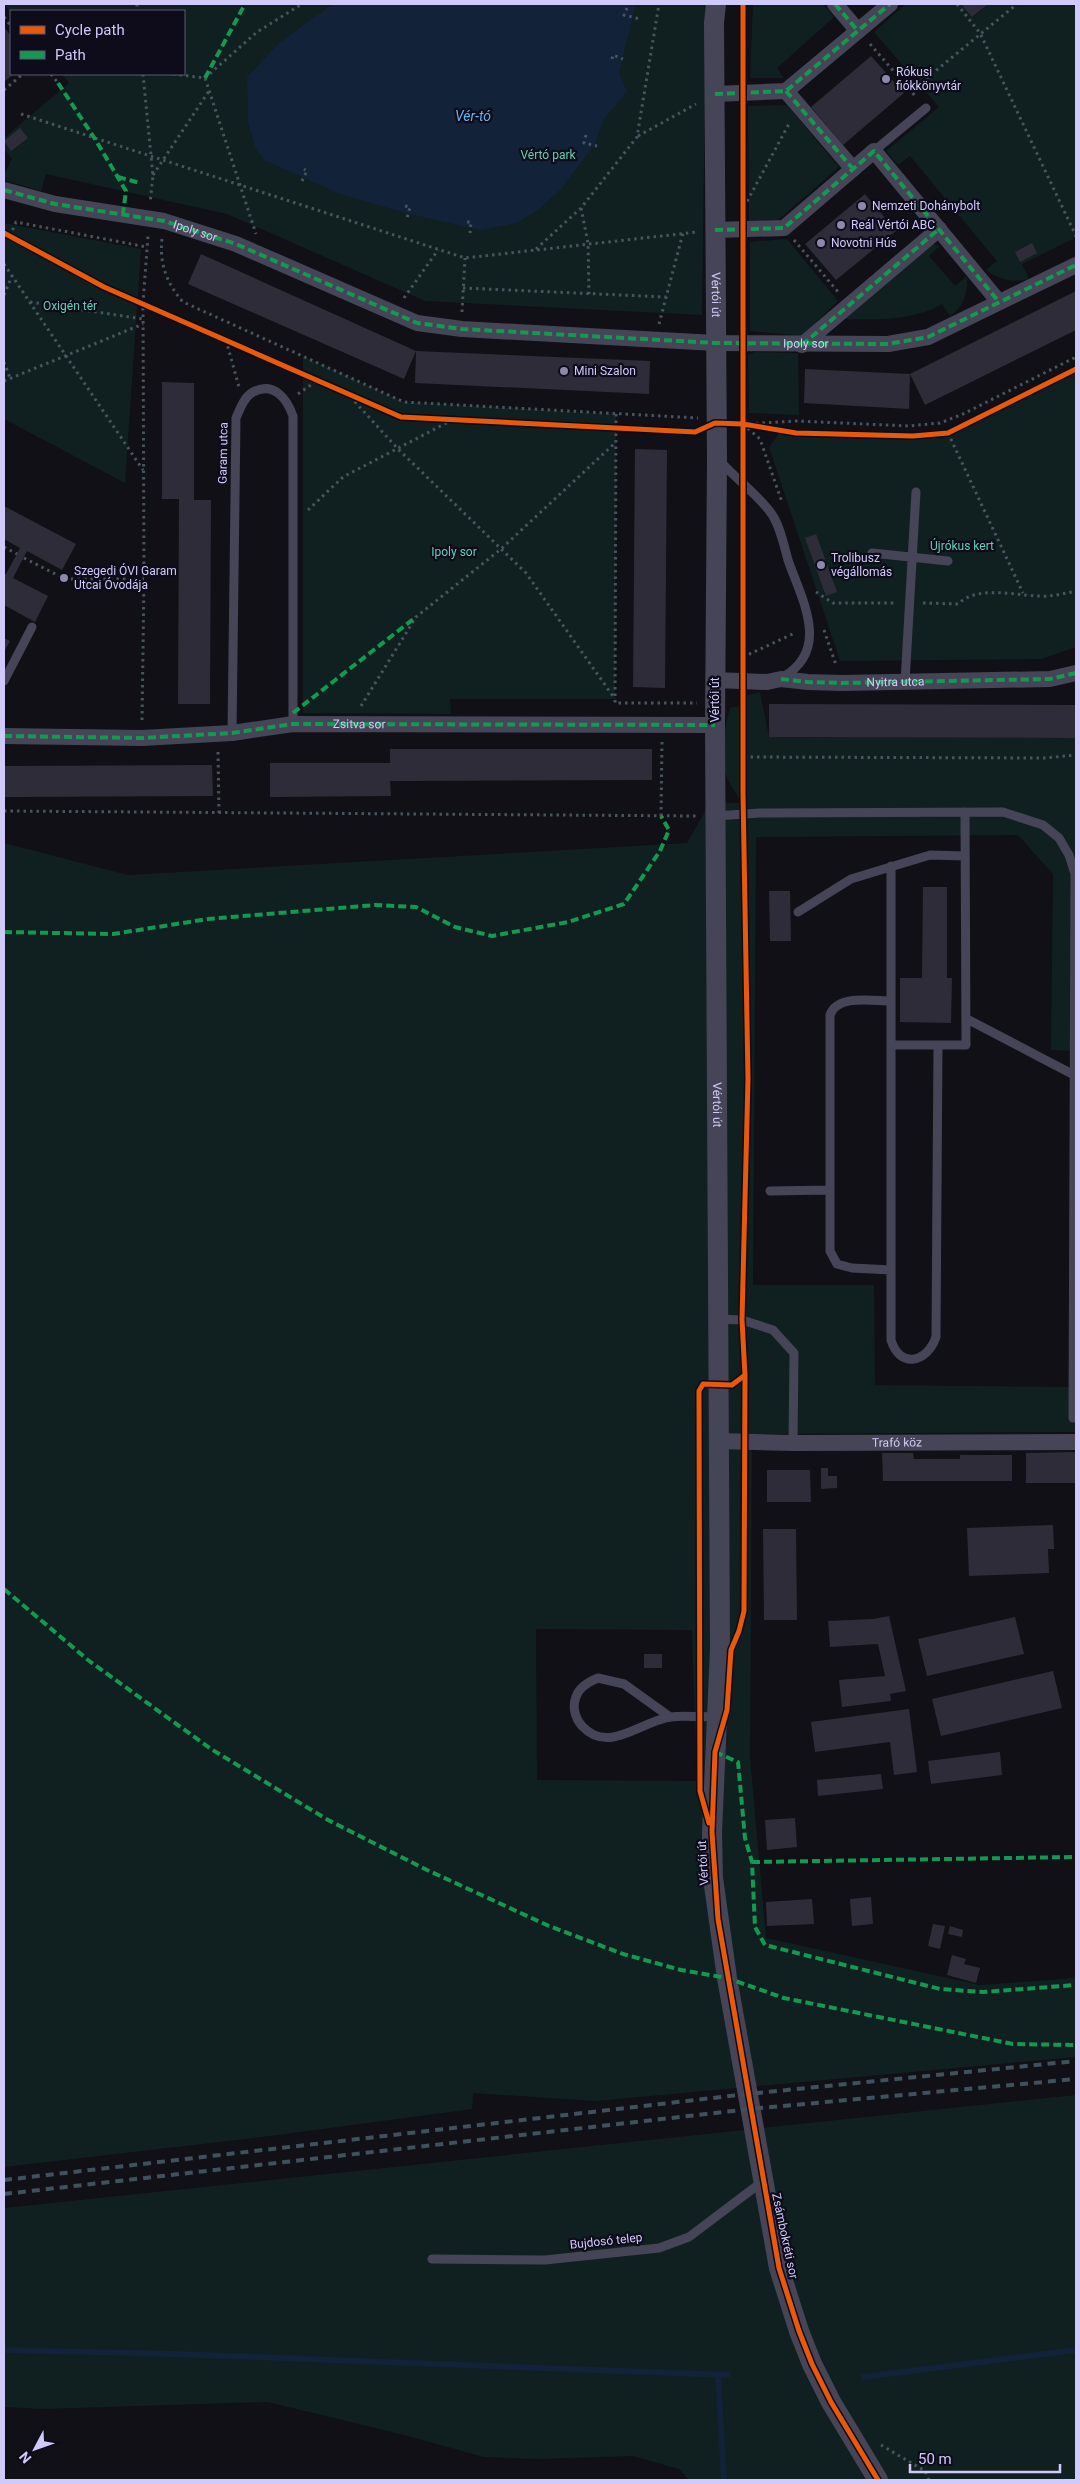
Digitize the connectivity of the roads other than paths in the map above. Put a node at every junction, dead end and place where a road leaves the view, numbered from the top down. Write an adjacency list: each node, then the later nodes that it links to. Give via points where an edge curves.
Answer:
1 (716, 4): 6 (street, Vértói út)
2 (836, 4): 4 (street)
3 (890, 4): 4 (street)
4 (858, 31): 5 (street)
5 (786, 91): 6 (street); 9 (street)
6 (715, 94): 12 (street, Vértói út)
7 (926, 108): 8 (lane)
8 (874, 151): 9 (street); 11 (street)
9 (853, 168): 12 (street, via 784,228)
10 (4, 190): 15 (street, Ipoly sor, via 55,204 157,219 256,252 417,322 462,329)
11 (939, 229): 14 (street); 16 (street)
12 (715, 230): 15 (street, Vértói út)
13 (1076, 265): 14 (street, Ipoly sor)
14 (999, 302): 16 (street, Ipoly sor, via 928,337 888,344)
15 (715, 343): 16 (street, Ipoly sor); 17 (street, Vértói út)
16 (802, 344)
17 (717, 459): 24 (lane, via 773,515 810,626 809,644 802,662); 25 (street, Vértói út)
18 (916, 492): 20 (lane)
19 (872, 553): 20 (lane)
20 (911, 557): 21 (lane); 27 (lane)
21 (948, 561)
22 (32, 627): 26 (lane)
23 (1076, 673): 27 (street, Nyitra utca, via 1050,679)
24 (781, 679): 25 (street, Nyitra utca, via 767,682); 27 (street, Nyitra utca, via 842,683)
25 (715, 680): 29 (street, Vértói út)
26 (4, 681)
27 (905, 682)
28 (293, 724): 29 (street, Zsitva sor); 30 (street, Zsitva sor); 30 (lane, Garam utca, via 293,416 288,402 278,393 264,389 252,392 236,418)
29 (715, 725): 33 (street, Vértói út)
30 (225, 733): 31 (street, Zsitva sor, via 142,738)
31 (4, 736)
32 (964, 812): 33 (lane); 34 (lane); 41 (lane, via 1003,812 1043,826 1059,838 1069,855 1074,874)
33 (715, 816): 45 (street, Vértói út)
34 (965, 856): 35 (lane, via 930,855); 38 (lane)
35 (891, 866): 36 (lane, via 852,879); 37 (lane)
36 (798, 912)
37 (891, 1001): 39 (lane); 42 (lane, via 850,1001 832,1008)
38 (967, 1018): 40 (lane, via 966,1045); 41 (lane)
39 (892, 1045): 40 (lane); 44 (lane)
40 (938, 1045): 44 (lane, via 936,1337 932,1348 921,1358 900,1355 891,1340)
41 (1074, 1075): 46 (lane)
42 (830, 1190): 43 (lane); 44 (lane, via 830,1251 837,1264)
43 (770, 1191)
44 (891, 1270)
45 (717, 1319): 47 (street, Vértói út); 49 (lane, via 742,1320 773,1330 794,1353)
46 (1073, 1418)
47 (718, 1442): 49 (street, Trafó köz); 50 (street, Vértói út, via 720,1649)
48 (1076, 1442): 49 (street, Trafó köz)
49 (793, 1443)
50 (717, 1716): 51 (lane); 52 (street, Vértói út, via 713,1878)
51 (670, 1717): 51 (lane, via 604,1739 587,1731 579,1722 574,1705 581,1688 598,1678 624,1684)
52 (727, 1978): 53 (street, Zsámbokréti sor)
53 (763, 2181): 54 (lane, Bujdosó telep, via 689,2236 659,2248 545,2260); 55 (street, Zsámbokréti sor, via 779,2268 799,2331 831,2402)
54 (432, 2259)
55 (878, 2480)

